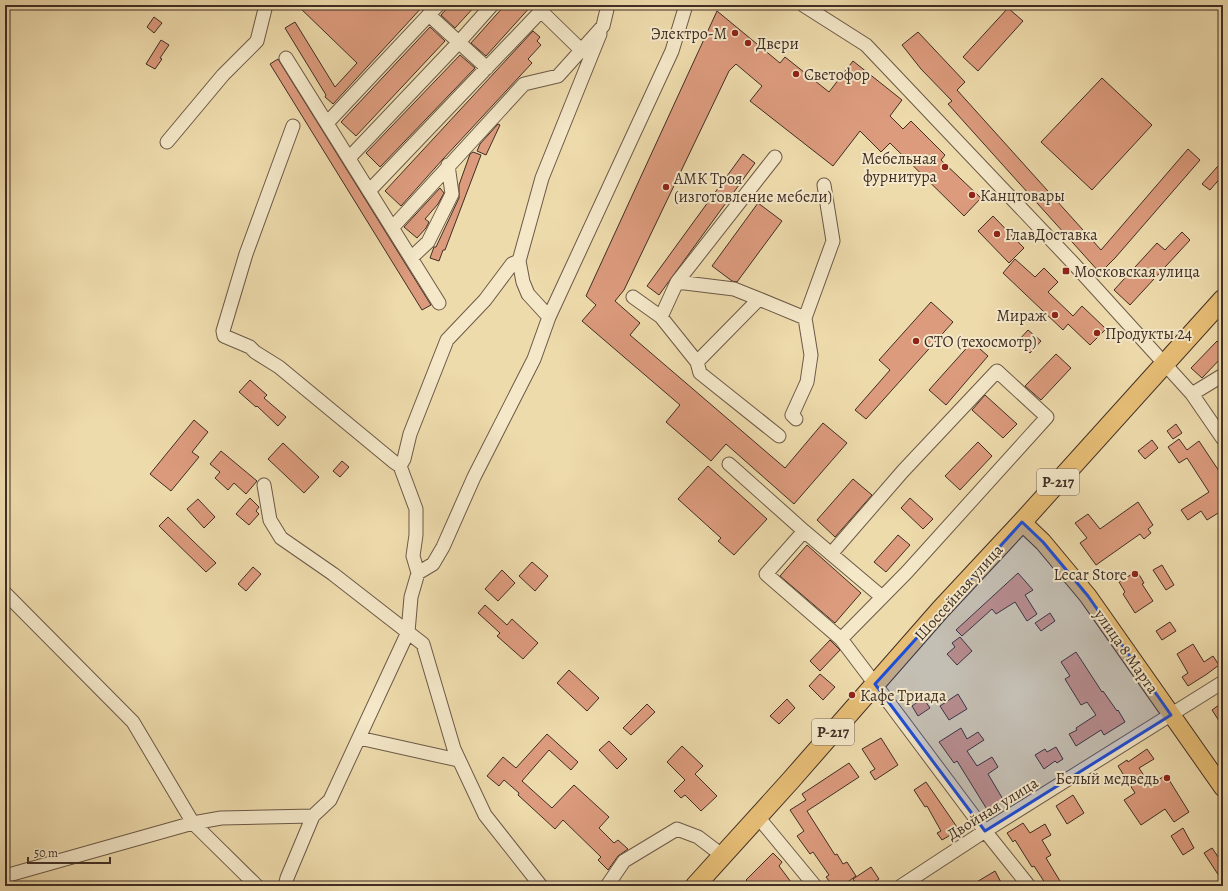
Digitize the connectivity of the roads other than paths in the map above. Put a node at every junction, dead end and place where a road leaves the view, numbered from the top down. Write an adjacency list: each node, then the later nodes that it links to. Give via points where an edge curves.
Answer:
1 (266, 5): 14 (street, via 257,41 223,75)
2 (492, 5): 8 (street)
3 (608, 5): 7 (street)
4 (686, 5): 28 (street, via 672,51)
5 (804, 5): 32 (street, via 866,45 1046,234)
6 (434, 10): 8 (street); 12 (street)
7 (603, 26): 9 (street); 22 (street, via 542,178)
8 (460, 42): 11 (street); 16 (street)
9 (581, 50): 11 (street, via 541,11); 17 (street, via 558,76 524,84)
10 (286, 58): 12 (street)
11 (487, 68): 19 (street)
12 (327, 123): 16 (street)
13 (293, 126): 39 (street, via 246,254 223,331 224,336 250,347 279,367)
14 (167, 142)
15 (775, 157): 23 (street)
16 (348, 158): 19 (street)
17 (448, 165): 20 (street); 21 (street, via 452,194 428,242)
18 (824, 185): 30 (street, via 833,241)
19 (369, 191): 20 (street)
20 (392, 228): 21 (street)
21 (411, 258): 27 (street)
22 (519, 261): 28 (street, via 528,294); 39 (street, via 512,264 485,300 447,340)
23 (677, 282): 25 (street, via 734,289); 29 (street)
24 (633, 297): 29 (street)
25 (759, 299): 30 (street); 31 (street)
26 (1223, 299): 32 (highway, Шоссейная улица / Р-217)
27 (439, 303)
28 (549, 317): 44 (street, via 534,358 474,477 443,547 433,564)
29 (661, 318): 31 (street)
30 (805, 318): 35 (street, via 811,355 806,382 792,415)
31 (697, 362): 36 (street, via 700,373)
32 (1164, 364): 34 (street); 41 (highway, Шоссейная улица / Р-217)
33 (1223, 374): 34 (street)
34 (1192, 394): 37 (street)
35 (796, 419)
36 (779, 436)
37 (1223, 439)
38 (729, 464): 42 (street)
39 (400, 466): 44 (street, via 416,509 413,556)
40 (264, 486): 47 (street, via 270,520 281,538)
41 (1022, 522): 50 (highway, Шоссейная улица / Р-217); 51 (main road, улица 8 Марта, via 1043,542 1088,596)
42 (804, 531): 43 (street); 48 (street, via 766,574)
43 (831, 554): 46 (street); 46 (street, via 903,471 997,371 1047,417)
44 (418, 573): 47 (street, via 411,597)
45 (5, 593): 57 (street, via 133,722)
46 (882, 597): 48 (street)
47 (408, 632): 52 (street); 53 (street, via 423,644)
48 (841, 639): 50 (street)
49 (1223, 682): 51 (street, Двойная улица)
50 (876, 684): 56 (highway, Шоссейная улица / Р-217); 58 (street)
51 (1171, 715): 54 (main road, улица 8 Марта); 58 (street, Двойная улица)
52 (359, 738): 53 (street); 55 (street, via 330,800)
53 (458, 760): 63 (street, via 485,815)
54 (1223, 788)
55 (313, 816): 57 (street, via 221,818); 62 (street)
56 (758, 817): 59 (highway, Шоссейная улица / Р-217); 66 (street)
57 (193, 824): 60 (street); 61 (street)
58 (985, 832): 67 (street, Двойная улица); 68 (street)
59 (723, 856): 64 (street, via 698,838 677,829 624,861); 65 (highway, Шоссейная улица / Р-217)
60 (5, 876)
61 (257, 886)
62 (285, 886)
63 (541, 886)
64 (607, 886)
65 (695, 886)
66 (816, 886)
67 (901, 886)
68 (1029, 886)

